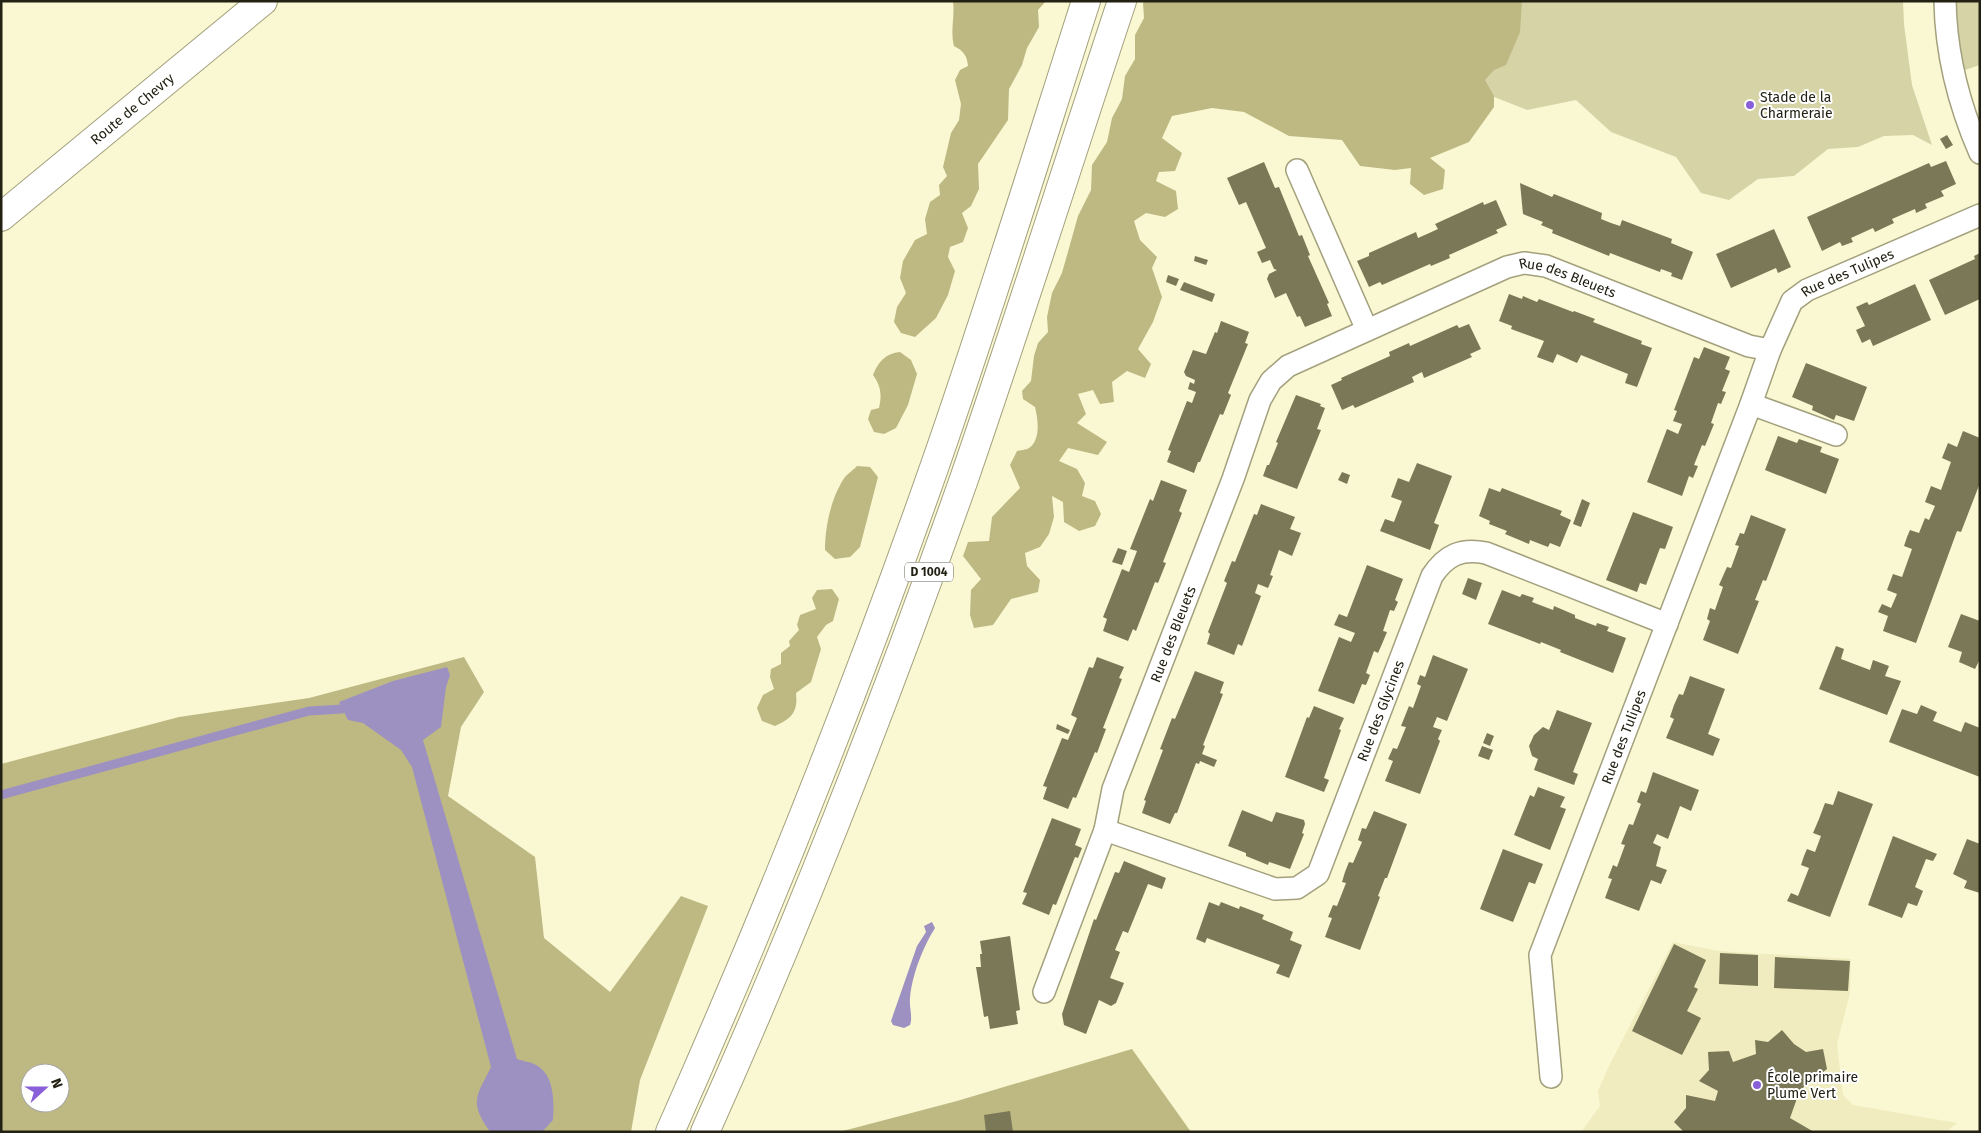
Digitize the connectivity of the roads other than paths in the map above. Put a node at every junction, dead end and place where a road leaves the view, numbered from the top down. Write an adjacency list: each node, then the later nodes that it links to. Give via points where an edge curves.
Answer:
1 (263, 1): 8 (main road, Route de Chevry)
2 (1086, 1): 17 (main road, D 1004, via 934,467 832,746 724,1010)
3 (1122, 1): 18 (main road, D 1004, via 964,478 855,777)
4 (1944, 1): 5 (street, via 1953,74 1967,123)
5 (1980, 153)
6 (1297, 170): 9 (street)
7 (1980, 215): 10 (street, Rue des Tulipes, via 1807,290 1792,301)
8 (1, 217)
9 (1367, 330): 10 (street, Rue des Bleuets, via 1507,267 1533,264 1546,266 1749,346); 14 (street, Rue des Bleuets, via 1288,366 1271,381 1260,400 1114,789)
10 (1770, 350): 11 (street, Rue des Tulipes)
11 (1751, 404): 12 (street); 13 (street, Rue des Tulipes)
12 (1836, 435)
13 (1667, 624): 14 (street, Rue des Glycines, via 1486,552 1459,552 1442,563 1432,576 1318,874 1297,888 1275,889); 16 (street, Rue des Tulipes, via 1540,955)
14 (1105, 830): 15 (street, Rue des Bleuets)
15 (1044, 992)
16 (1551, 1077)
17 (670, 1132)
18 (705, 1132)

